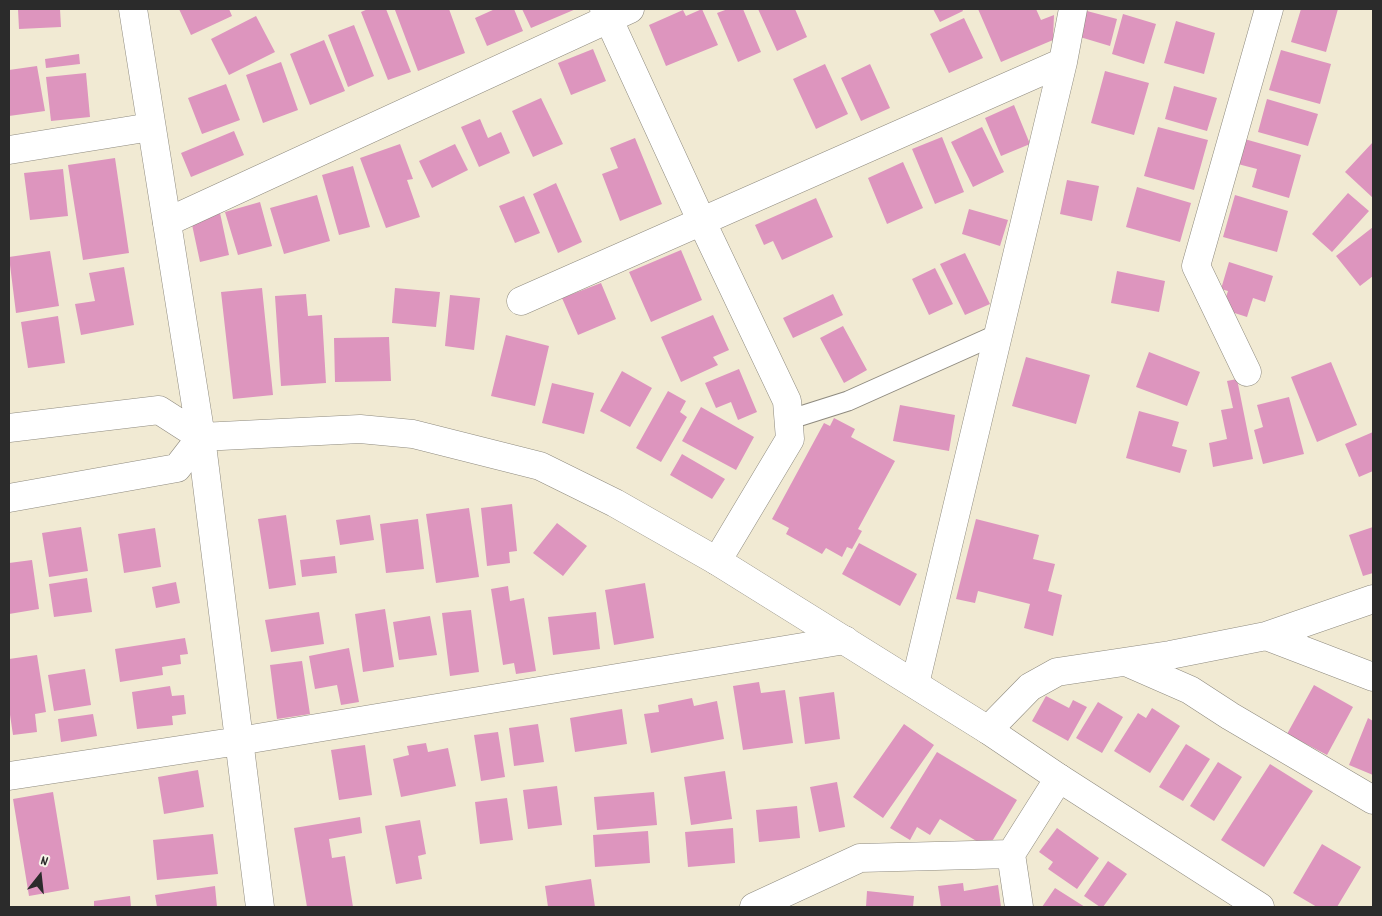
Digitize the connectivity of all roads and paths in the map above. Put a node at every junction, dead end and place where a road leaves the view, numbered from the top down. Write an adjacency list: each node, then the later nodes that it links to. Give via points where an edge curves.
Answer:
1 (133, 9): 6 (street)
2 (1074, 9): 5 (street)
3 (1269, 9): 12 (street, via 1196,266)
4 (614, 12): 8 (street); 9 (street)
5 (1063, 62): 8 (street); 11 (street)
6 (151, 127): 7 (street); 9 (street)
7 (9, 150)
8 (700, 220): 10 (street); 13 (street, via 787,401)
9 (167, 222): 15 (street)
10 (521, 301)
11 (998, 334): 13 (lane, via 848,401); 23 (street)
12 (1247, 372)
13 (788, 420): 17 (street, via 790,439)
14 (9, 428): 15 (street, via 159,410)
15 (201, 437): 16 (street, via 177,468); 17 (street, via 360,430 413,434 474,448 540,466 615,503); 25 (street)
16 (9, 498)
17 (717, 561): 20 (street)
18 (1373, 599): 19 (street)
19 (1266, 636): 21 (street); 22 (street)
20 (845, 640): 23 (street); 25 (street)
21 (1126, 662): 24 (street, via 1057,672 1030,687); 28 (street, via 1190,690)
22 (1373, 677)
23 (915, 684): 24 (street)
24 (988, 730): 27 (street)
25 (239, 741): 26 (street); 30 (street)
26 (9, 776)
27 (1059, 778): 29 (street); 33 (street)
28 (1373, 800)
29 (1011, 854): 31 (street, via 860,858); 32 (street)
30 (256, 904)
31 (754, 907)
32 (1020, 907)
33 (1260, 907)

